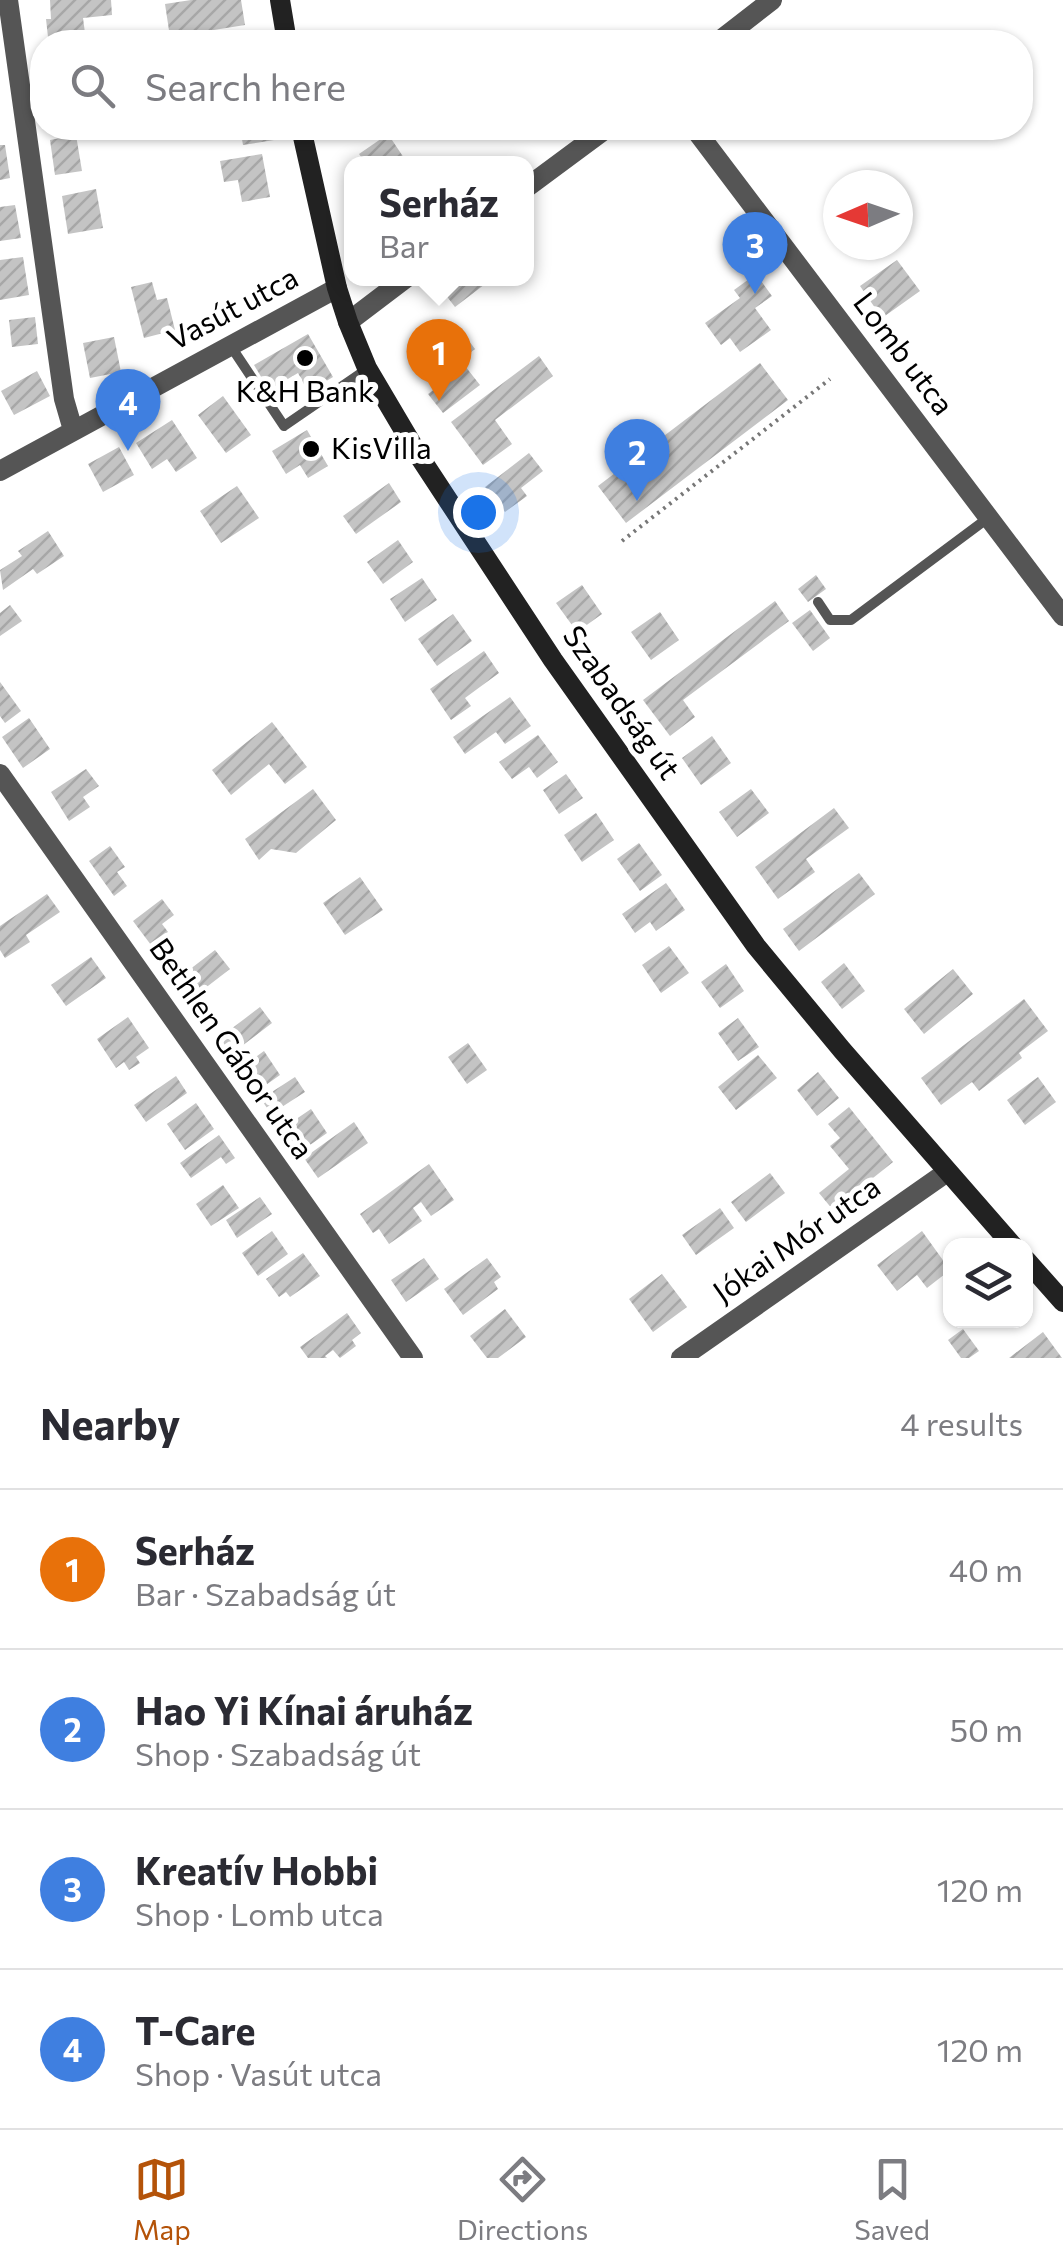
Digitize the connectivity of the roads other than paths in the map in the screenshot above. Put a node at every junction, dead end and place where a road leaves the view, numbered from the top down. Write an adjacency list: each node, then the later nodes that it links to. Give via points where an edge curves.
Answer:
1 (8, 0): 15 (street)
2 (280, 0): 4 (main road)
3 (772, 0): 5 (street)
4 (285, 30)
5 (733, 30)
6 (305, 140): 11 (main road, Szabadság út)
7 (592, 140): 9 (street)
8 (703, 140): 17 (street, Lomb utca)
9 (534, 182)
10 (395, 286): 12 (street)
11 (337, 288): 12 (main road, Szabadság út); 13 (street, Vasút utca)
12 (348, 322): 14 (main road, Szabadság út)
13 (229, 344): 14 (lane, via 284,426); 15 (street, Vasút utca)
14 (368, 368): 21 (main road, Szabadság út, via 552,660 756,946)
15 (73, 430): 16 (street, Vasút utca)
16 (0, 471)
17 (988, 518): 18 (lane, via 851,620 830,620); 19 (street, Lomb utca)
18 (818, 602)
19 (1063, 616)
20 (0, 774): 25 (street, Bethlen Gábor utca)
21 (947, 1172): 22 (main road, Szabadság út); 26 (street, Jókai Mór utca)
22 (1006, 1238)
23 (1033, 1268): 24 (main road)
24 (1063, 1302)
25 (413, 1358)
26 (681, 1358)

